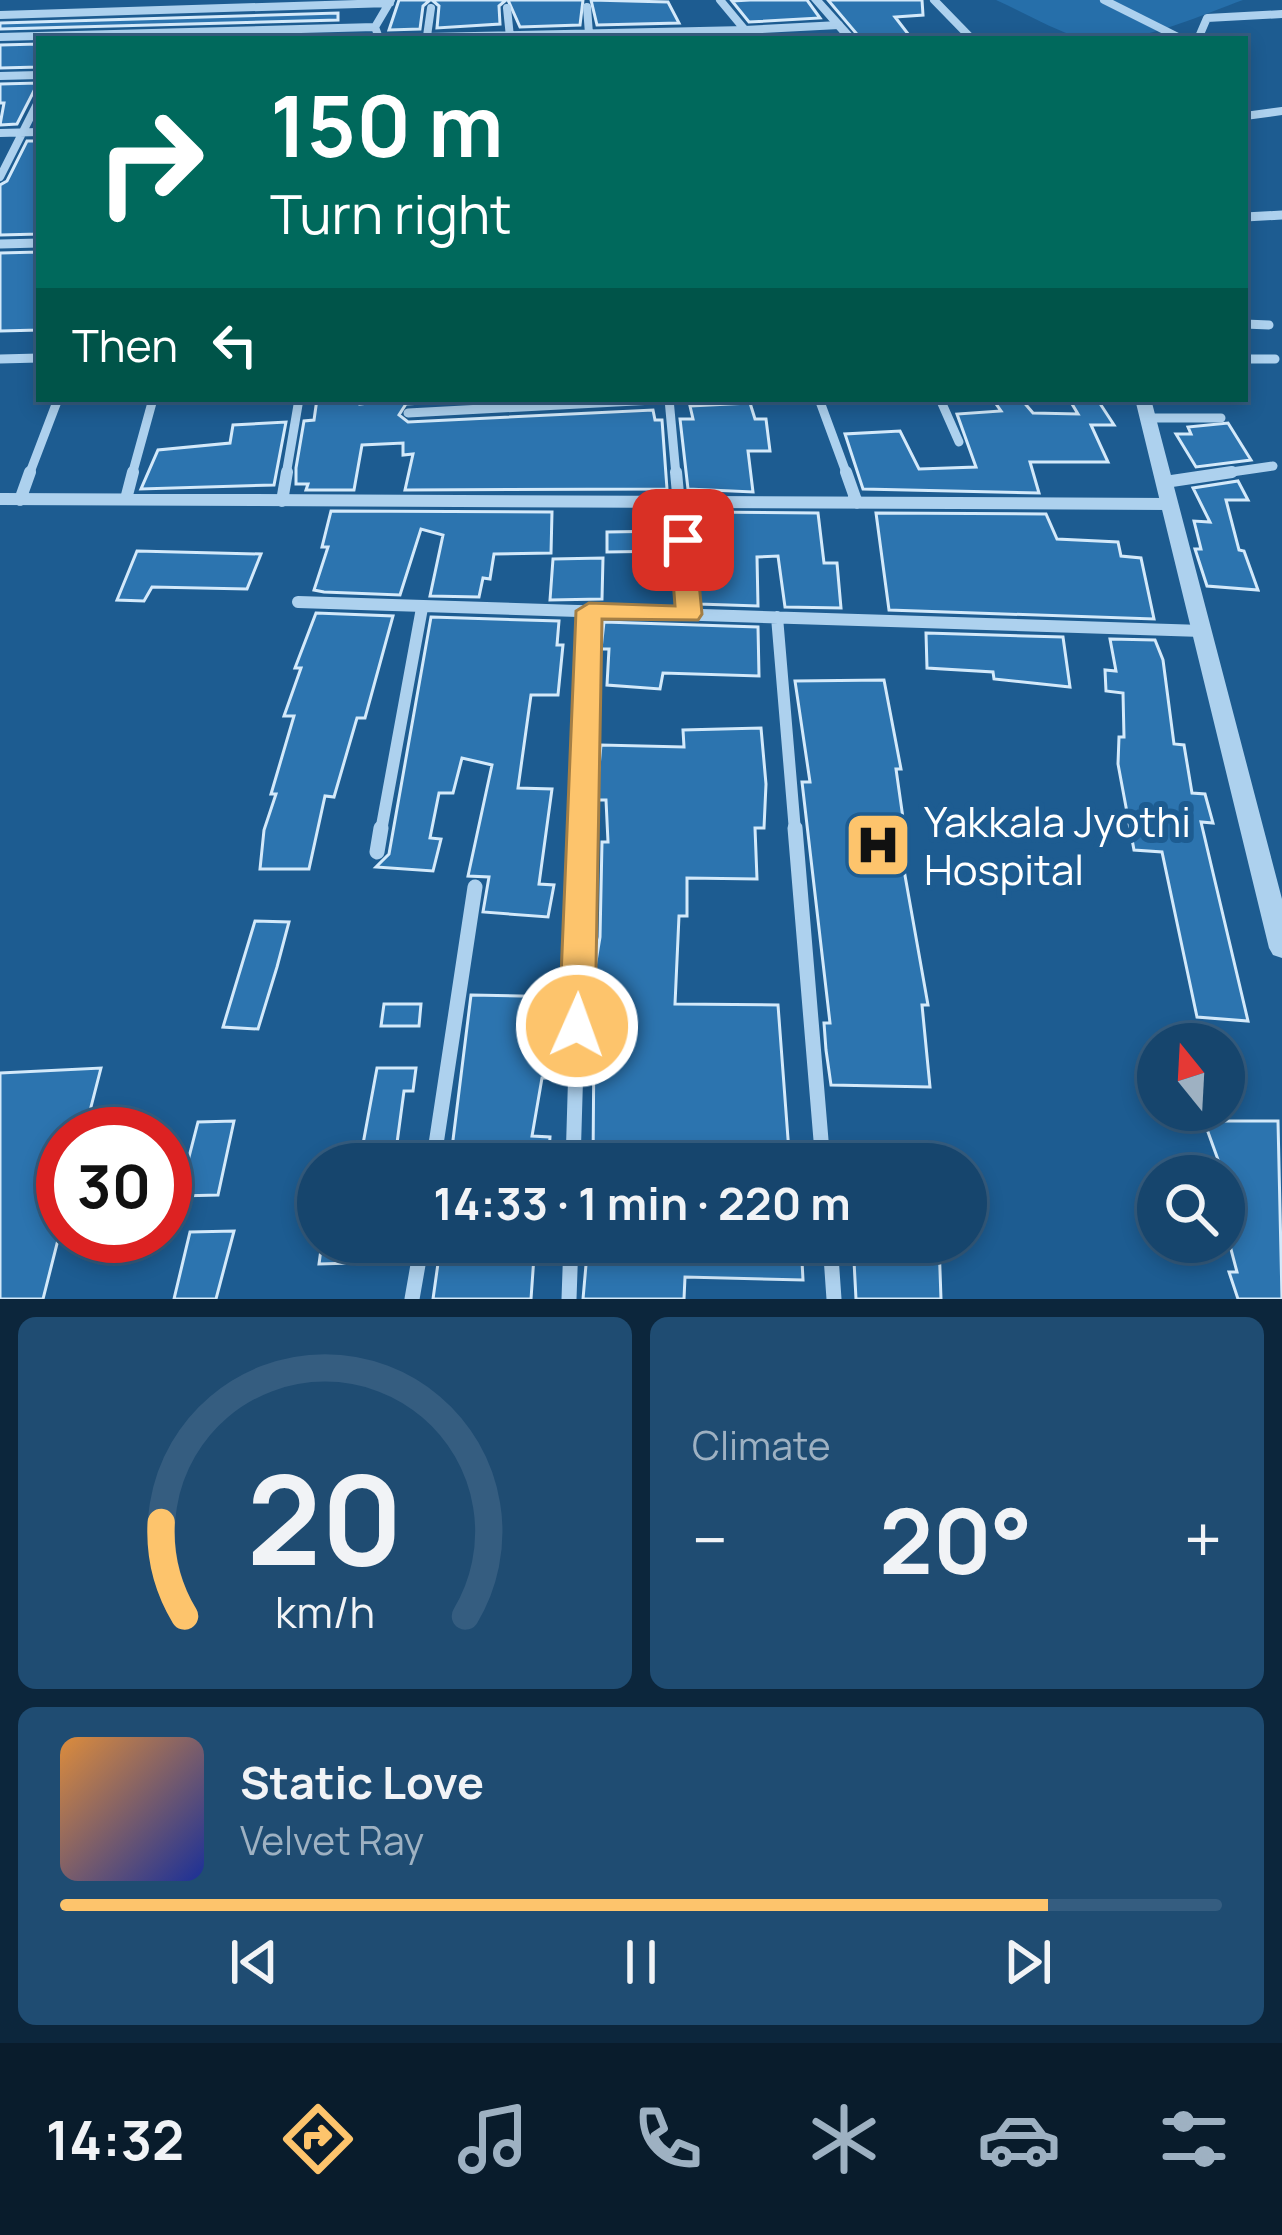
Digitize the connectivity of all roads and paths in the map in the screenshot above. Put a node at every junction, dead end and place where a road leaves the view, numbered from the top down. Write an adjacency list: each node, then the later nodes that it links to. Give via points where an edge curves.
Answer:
1 (720, 0): 14 (street)
2 (816, 0): 12 (street)
3 (934, 0): 23 (street)
4 (1104, 0): 24 (street)
5 (390, 2): 10 (street); 13 (street)
6 (587, 7): 15 (street)
7 (431, 8): 20 (street)
8 (507, 8): 21 (street)
9 (1282, 14): 25 (street, via 1231,11 1207,18)
10 (0, 15)
11 (631, 18): 16 (street)
12 (839, 25): 14 (street); 22 (street)
13 (375, 27): 18 (street); 19 (street)
14 (745, 30): 17 (street)
15 (589, 34): 16 (street); 21 (street)
16 (632, 35): 17 (street)
17 (722, 35)
18 (279, 36)
19 (379, 36)
20 (427, 36): 21 (street)
21 (510, 36)
22 (848, 36)
23 (969, 36)
24 (1177, 36)
25 (1199, 36)
26 (0, 37): 27 (street)
27 (36, 37)
28 (36, 75): 29 (street)
29 (0, 76)
30 (36, 106): 34 (street)
31 (1282, 111): 32 (street)
32 (1248, 116)
33 (36, 132): 34 (street)
34 (21, 133): 35 (street); 36 (street)
35 (0, 134)
36 (0, 177)
37 (1282, 214): 38 (street)
38 (1248, 217)
39 (36, 243): 40 (street)
40 (0, 244)
41 (1248, 324): 42 (street)
42 (1269, 325)
43 (36, 358): 44 (street)
44 (0, 359)
45 (1248, 359): 46 (street)
46 (1275, 359)
47 (57, 402): 63 (street)
48 (153, 402): 61 (street)
49 (298, 402): 64 (street)
50 (570, 402): 54 (street)
51 (670, 402): 65 (street)
52 (820, 402): 66 (street)
53 (941, 402): 58 (street)
54 (504, 404): 56 (street)
55 (1146, 409): 57 (street); 60 (street)
56 (408, 413)
57 (1221, 418)
58 (959, 442)
59 (1273, 466): 60 (street)
60 (1168, 493): 66 (street); 72 (street)
61 (126, 499): 63 (street); 64 (street)
62 (0, 500): 63 (street)
63 (20, 500)
64 (282, 501): 65 (street)
65 (680, 502): 66 (street); 70 (street)
66 (857, 503)
67 (298, 602): 68 (street)
68 (422, 608): 69 (street); 73 (street)
69 (589, 611): 70 (street); 79 (street)
70 (689, 614): 71 (street)
71 (777, 617): 72 (street); 80 (street)
72 (1202, 631): 74 (street)
73 (377, 852)
74 (1257, 854): 75 (street); 77 (street)
75 (1282, 886)
76 (475, 887): 78 (street)
77 (1282, 948)
78 (437, 1143)
79 (574, 1143)
80 (821, 1143)
81 (418, 1263): 84 (street)
82 (570, 1263): 85 (street)
83 (832, 1263): 86 (street)
84 (412, 1299)
85 (569, 1299)
86 (835, 1299)

